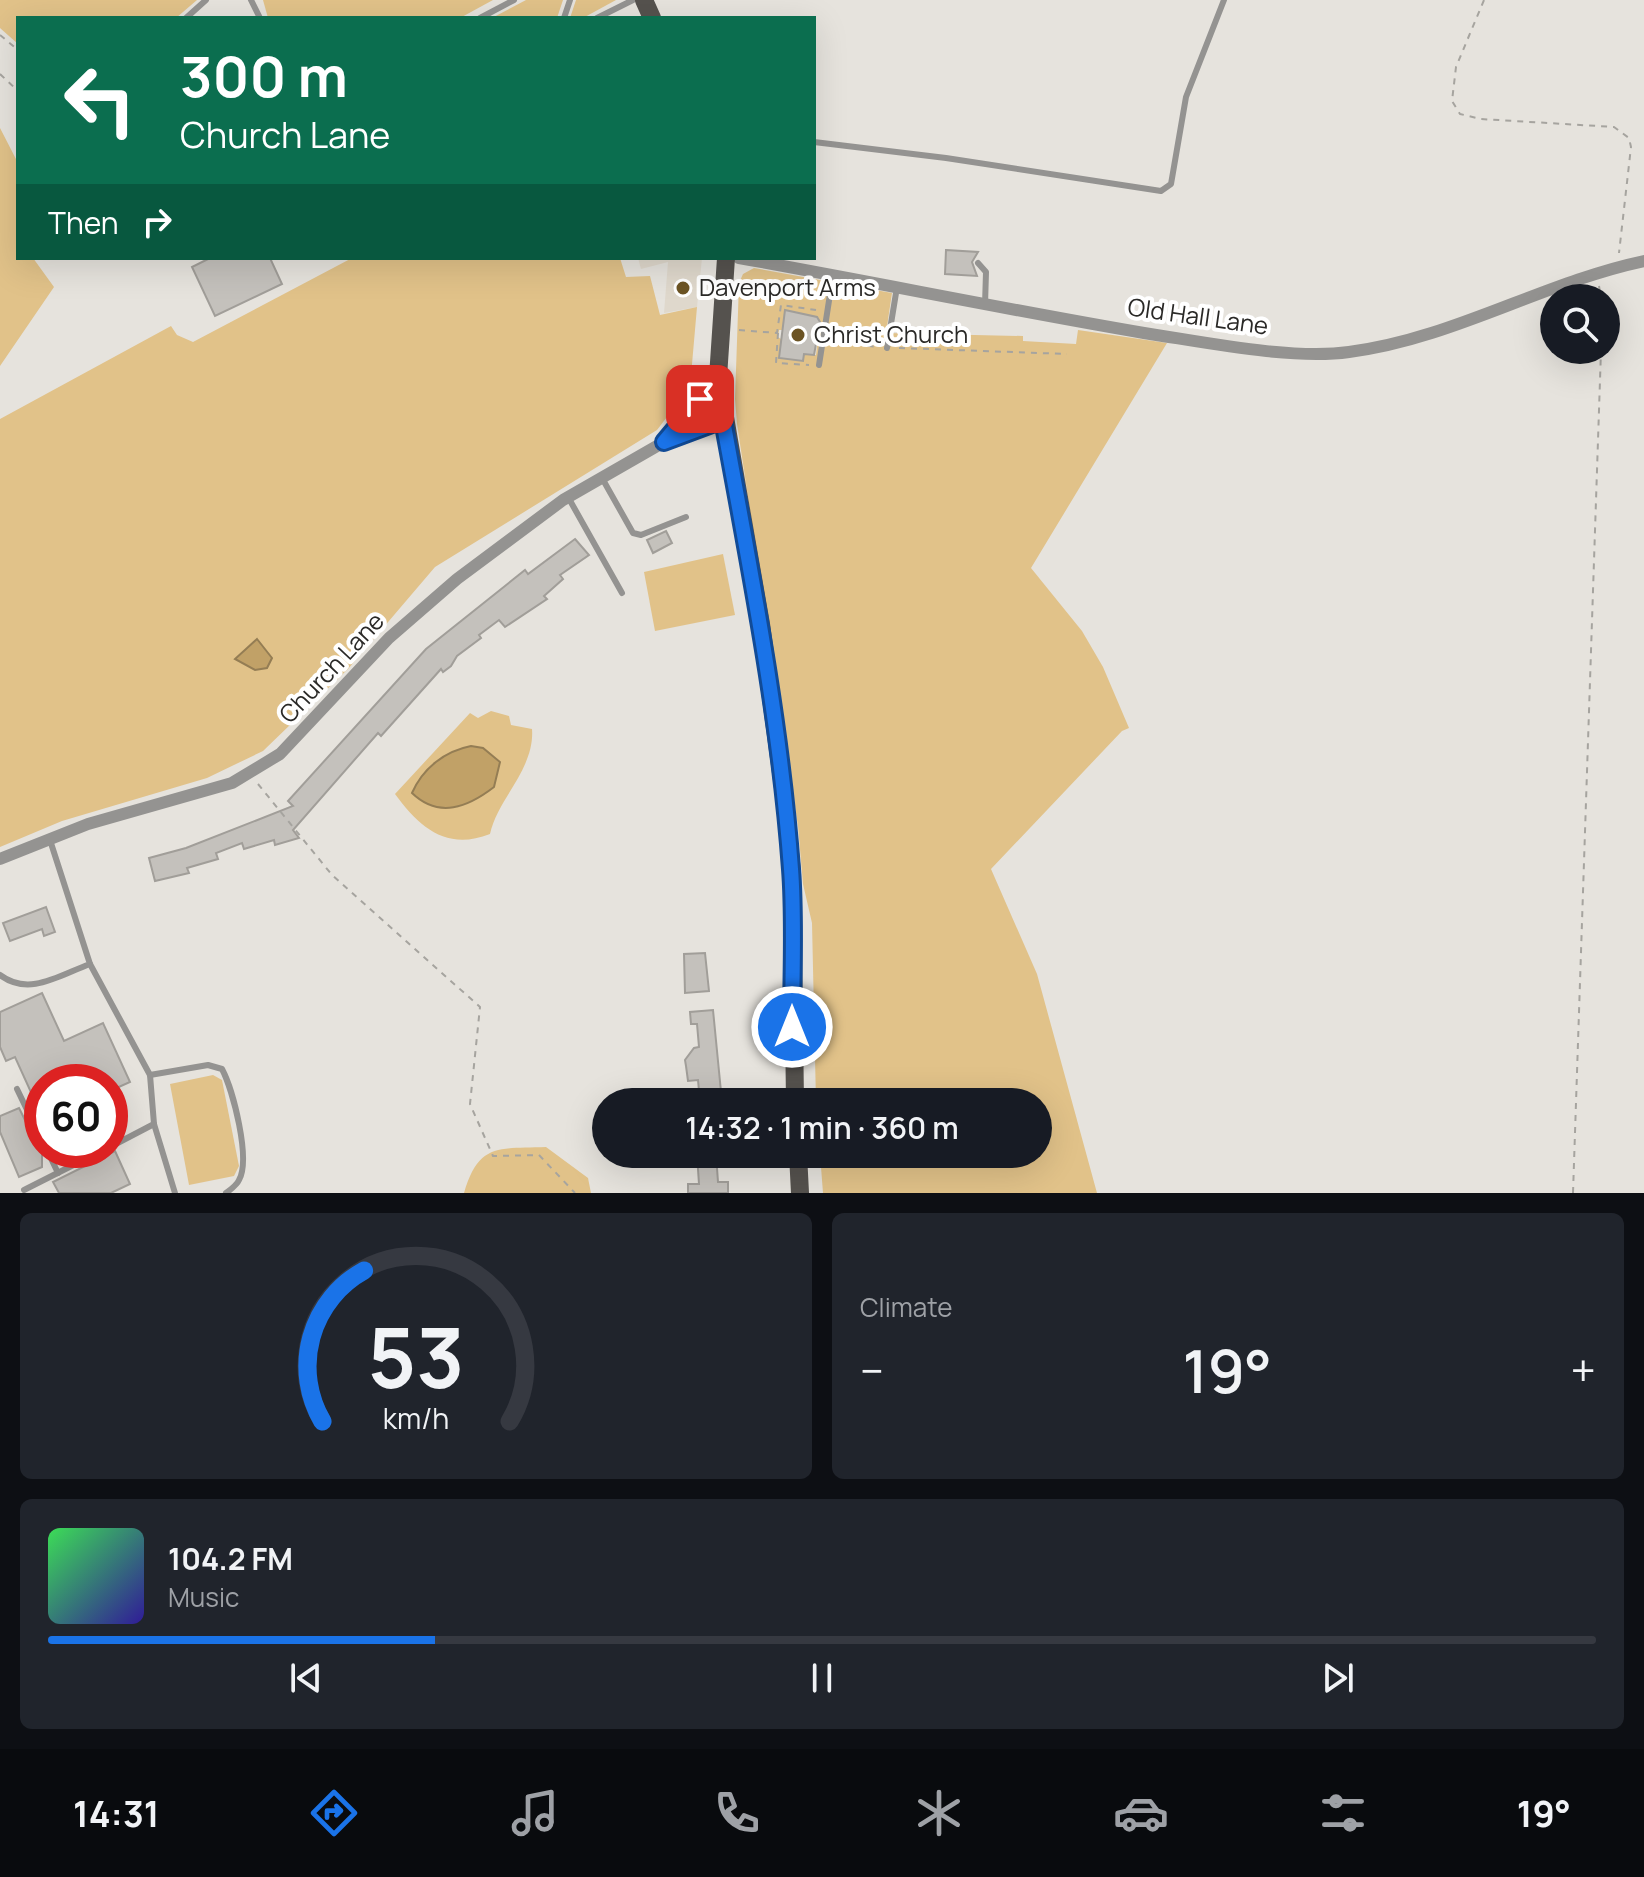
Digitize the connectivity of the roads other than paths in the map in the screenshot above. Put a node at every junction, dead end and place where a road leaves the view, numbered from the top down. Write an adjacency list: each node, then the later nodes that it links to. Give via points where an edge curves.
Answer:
1 (206, 0): 5 (lane)
2 (514, 0): 6 (lane)
3 (633, 0): 7 (lane)
4 (1224, 0): 8 (lane, via 1186,97 1171,184 1161,191)
5 (188, 16)
6 (484, 16)
7 (601, 16)
8 (816, 142)
9 (728, 260): 18 (main road)
10 (750, 260): 13 (street, Old Hall Lane)
11 (1644, 261): 15 (street, Old Hall Lane, via 1466,321 1348,352 1294,352 1189,340)
12 (978, 263): 15 (lane, via 986,272)
13 (833, 275): 14 (street, Old Hall Lane); 17 (lane)
14 (897, 287): 15 (street, Old Hall Lane); 16 (lane)
15 (985, 305)
16 (887, 348)
17 (819, 365)
18 (718, 377): 19 (main road); 20 (street, Church Lane)
19 (722, 414): 20 (street, Church Lane); 30 (main road, via 761,624 784,795 792,872)
20 (664, 442): 21 (street, Church Lane)
21 (602, 478): 22 (street, Church Lane); 23 (lane, via 633,533 641,535)
22 (568, 497): 24 (lane); 25 (street, Church Lane, via 422,607 289,745 250,773 232,783)
23 (686, 517)
24 (622, 593)
25 (49, 837): 26 (street, Church Lane); 27 (lane)
26 (0, 859)
27 (90, 964): 28 (lane, via 35,985 15,985); 29 (lane)
28 (0, 975)
29 (150, 1075): 33 (lane); 41 (lane, via 208,1065 222,1069 244,1159 240,1179)
30 (795, 1088)
31 (17, 1089): 32 (lane)
32 (24, 1104)
33 (154, 1124): 34 (lane); 40 (lane)
34 (128, 1138)
35 (56, 1168): 38 (lane)
36 (68, 1168): 38 (lane)
37 (799, 1168): 42 (main road)
38 (58, 1173): 39 (lane)
39 (24, 1190)
40 (175, 1193)
41 (226, 1193)
42 (800, 1193)

